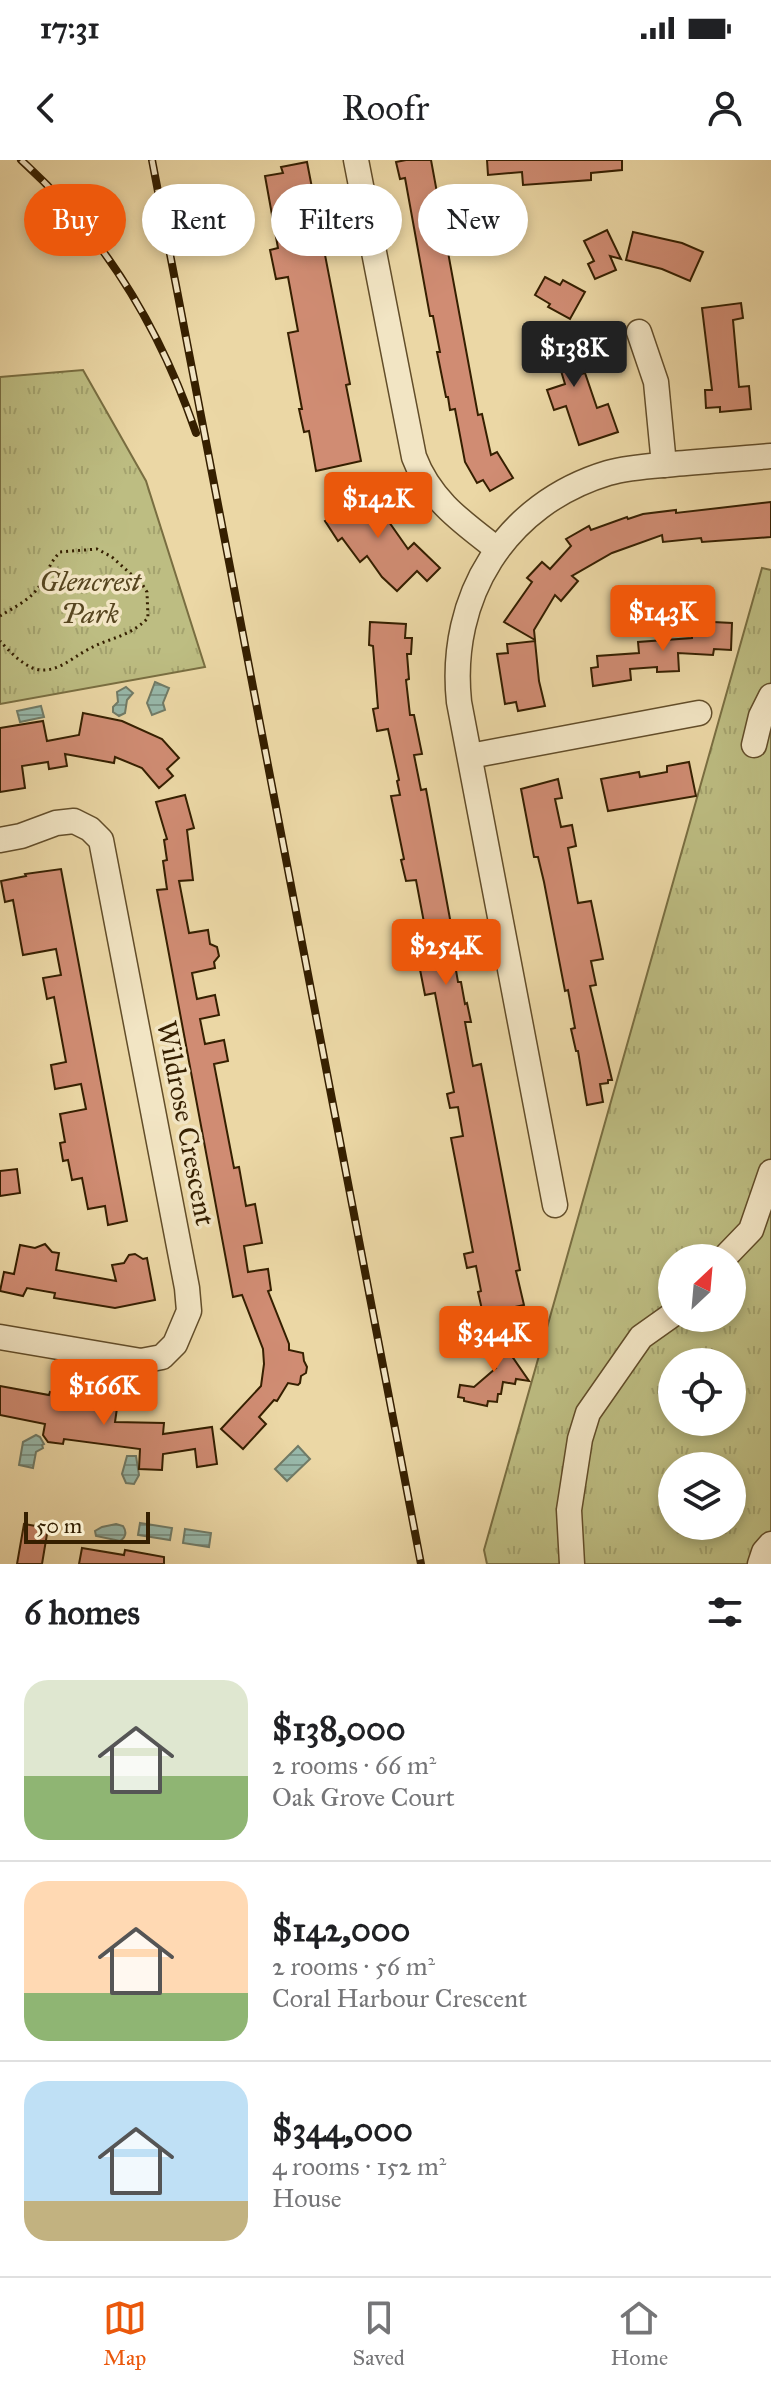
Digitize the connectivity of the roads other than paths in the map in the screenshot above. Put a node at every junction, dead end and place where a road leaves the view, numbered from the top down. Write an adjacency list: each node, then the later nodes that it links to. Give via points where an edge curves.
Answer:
1 (356, 160): 5 (street, via 414,457 439,502)
2 (639, 332): 4 (street, via 656,382)
3 (771, 456): 4 (street)
4 (664, 465): 5 (street, via 610,473 558,494)
5 (497, 549): 9 (street, via 474,590 458,648 457,683)
6 (771, 696): 8 (street)
7 (699, 713): 9 (street)
8 (754, 745)
9 (470, 756): 12 (street)
10 (0, 840): 15 (street, Wildrose Crescent, via 74,821 101,840 189,1311 175,1344 162,1357 141,1361)
11 (771, 1172): 13 (street, via 751,1230)
12 (555, 1205)
13 (738, 1244)
14 (658, 1325): 17 (street, via 641,1337 588,1413 569,1510)
15 (0, 1337)
16 (771, 1544): 18 (street)
17 (572, 1564)
18 (760, 1564)

